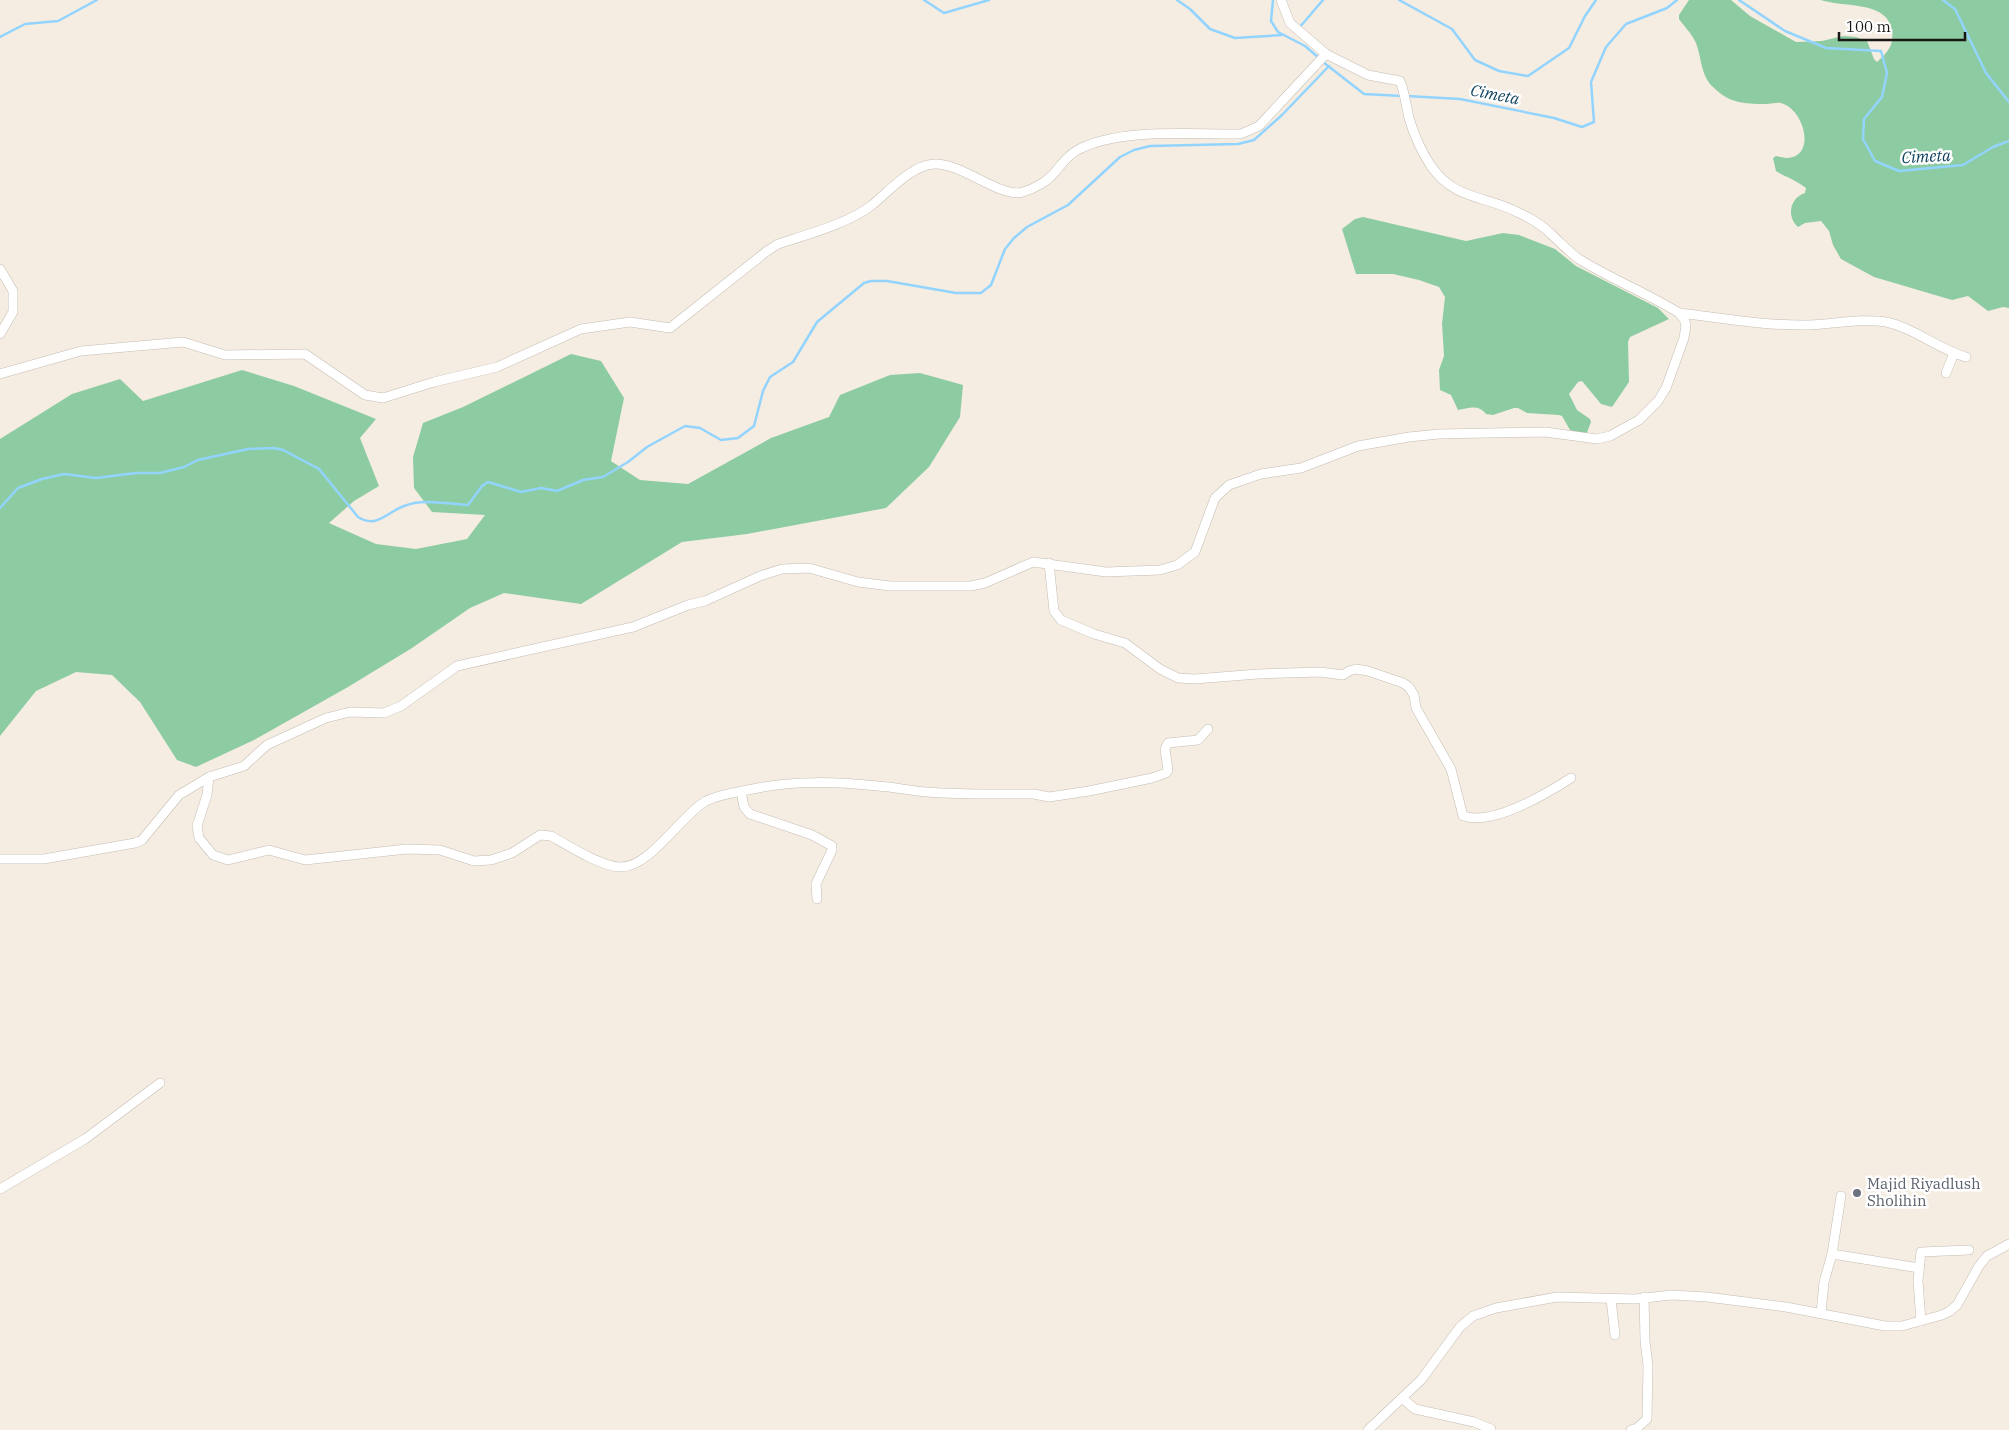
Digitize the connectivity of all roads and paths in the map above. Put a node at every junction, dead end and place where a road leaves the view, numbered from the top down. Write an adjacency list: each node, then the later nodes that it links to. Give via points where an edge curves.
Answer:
1 (1281, 0): 2 (street, via 1290,23)
2 (1322, 58): 4 (street, via 1330,54 1368,75 1398,80 1419,146 1432,167 1454,189 1518,212 1604,274); 9 (street, via 1259,126 1241,134 1122,136 1092,144 1064,160 1054,174 1040,184 1022,193 1010,192 950,166 936,163 921,166 859,214 766,251 670,328 630,322 582,329 497,367 383,398 365,396 305,354 225,355 183,342 81,352)
3 (0, 269): 5 (street, via 13,291 13,312)
4 (1679, 313): 6 (street, via 1808,325 1873,320 1902,327); 10 (street, via 1686,325 1684,338 1666,388 1640,420 1610,436 1598,439 1545,432 1439,434 1358,446 1301,468 1261,474 1228,484 1215,498 1195,552 1177,565 1160,570 1113,572)
5 (0, 334)
6 (1954, 353): 7 (street); 8 (street)
7 (1966, 357)
8 (1946, 373)
9 (0, 374)
10 (1049, 563): 12 (street, via 1033,562 971,586 890,586 858,582 809,568 782,569 633,627 457,666 401,706 384,712 350,712 326,718 267,745 244,766); 13 (street, via 1054,611 1061,620 1125,644 1178,678 1320,672 1343,675 1356,669 1403,683 1414,695 1416,708 1451,769 1463,816 1472,820 1507,811)
11 (1208, 728): 14 (street, via 1198,740 1168,743 1164,749 1166,773 1120,786 1049,797 926,792 828,783 781,784)
12 (209, 777): 14 (street, via 197,826 199,838 213,855 228,860 269,850 305,860 406,849 440,850 474,861 491,860 512,853 540,836 551,836 621,868 646,856 706,801); 15 (street, via 179,795 142,840 135,844 44,859)
13 (1571, 778)
14 (741, 791): 16 (street, via 744,807 750,814 812,835 832,846 816,884)
15 (0, 859)
16 (817, 899)
17 (160, 1083): 18 (street, via 85,1138)
18 (0, 1189)
19 (1841, 1196): 22 (street)
20 (2009, 1244): 27 (street, via 1987,1256 1957,1305 1942,1315)
21 (1969, 1250): 23 (street, via 1922,1251)
22 (1832, 1254): 23 (street); 26 (street, via 1824,1282)
23 (1919, 1268): 27 (street)
24 (1644, 1297): 25 (street); 26 (street, via 1707,1297); 32 (street, via 1649,1407 1647,1419)
25 (1611, 1299): 28 (street); 29 (street, via 1557,1297 1496,1308 1474,1316 1460,1326 1421,1380)
26 (1821, 1313): 27 (street, via 1885,1326)
27 (1921, 1321)
28 (1614, 1335)
29 (1402, 1398): 30 (street, via 1415,1409); 31 (street)
30 (1491, 1429)
31 (1368, 1430)
32 (1631, 1430)

